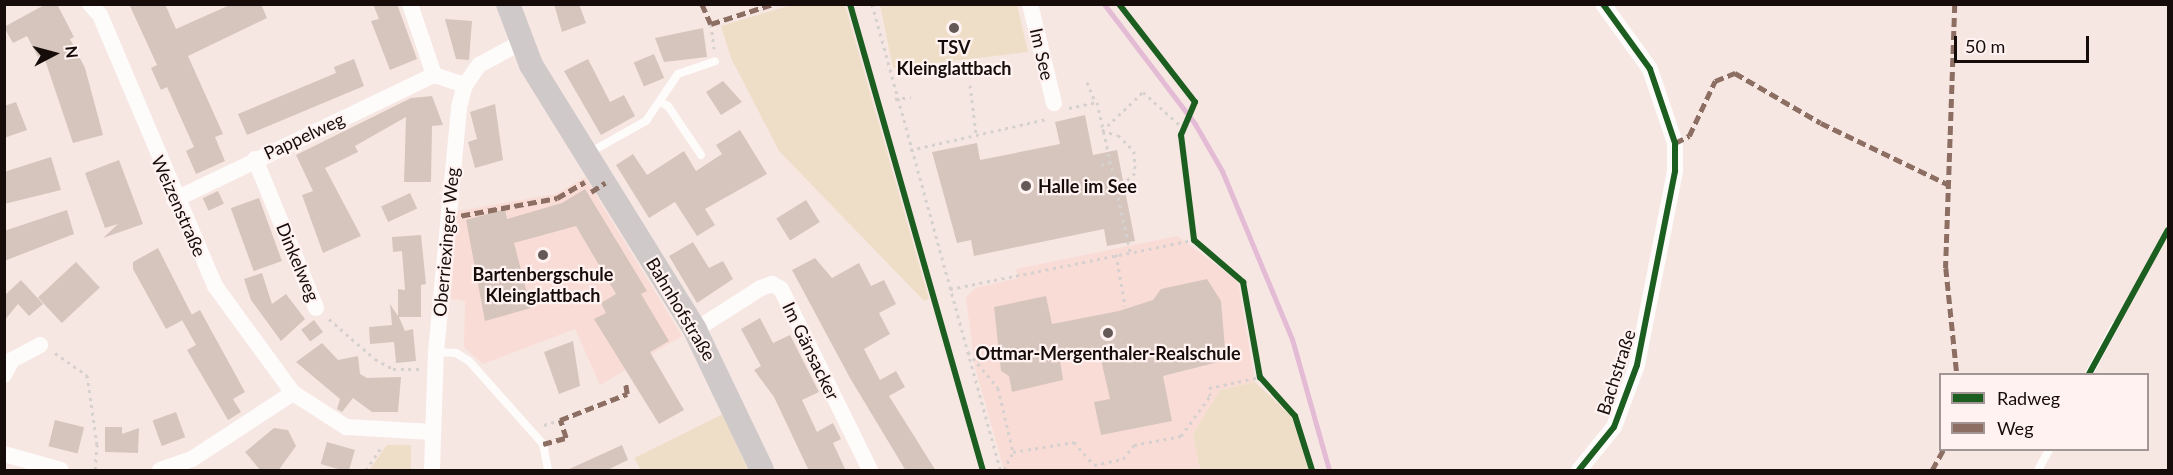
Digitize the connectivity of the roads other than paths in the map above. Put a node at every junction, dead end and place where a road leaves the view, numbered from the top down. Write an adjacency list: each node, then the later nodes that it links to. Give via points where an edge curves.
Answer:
1 (90, 4): 15 (street, Weizenstraße, via 100,15)
2 (410, 4): 8 (street)
3 (508, 4): 6 (main road, Bahnhofstraße)
4 (1030, 4): 11 (street, Im See)
5 (1603, 4): 33 (street, Bachstraße, via 1650,69 1675,143 1675,171 1637,365 1614,427)
6 (520, 43): 9 (street, via 480,65); 12 (main road, Bahnhofstraße)
7 (715, 61): 10 (lane, via 678,74)
8 (434, 75): 9 (street); 14 (street, Pappelweg)
9 (465, 85): 20 (street, Oberriexinger Weg)
10 (660, 102): 12 (lane, via 646,121); 13 (lane)
11 (1054, 107)
12 (586, 155): 18 (main road, Bahnhofstraße)
13 (701, 155)
14 (255, 159): 15 (street, Pappelweg); 16 (street, Dinkelweg)
15 (174, 200): 23 (street, Weizenstraße, via 215,286)
16 (316, 308)
17 (2115, 325): 21 (lane)
18 (695, 330): 31 (main road, Bahnhofstraße); 32 (street, Im Gänsacker, via 761,288 772,284 781,289)
19 (40, 345): 22 (street, via 12,360)
20 (435, 361): 24 (street, Oberriexinger Weg); 30 (lane, via 456,353 469,362 543,444)
21 (2090, 373)
22 (4, 375)
23 (293, 393): 24 (street, Weizenstraße, via 346,427); 28 (street, via 192,459)
24 (433, 432): 29 (street, Oberriexinger Weg)
25 (2048, 451): 34 (lane)
26 (4, 454): 27 (street)
27 (61, 471)
28 (160, 471)
29 (432, 471)
30 (548, 471)
31 (762, 471)
32 (870, 471)
33 (1579, 471)
34 (2038, 471)

